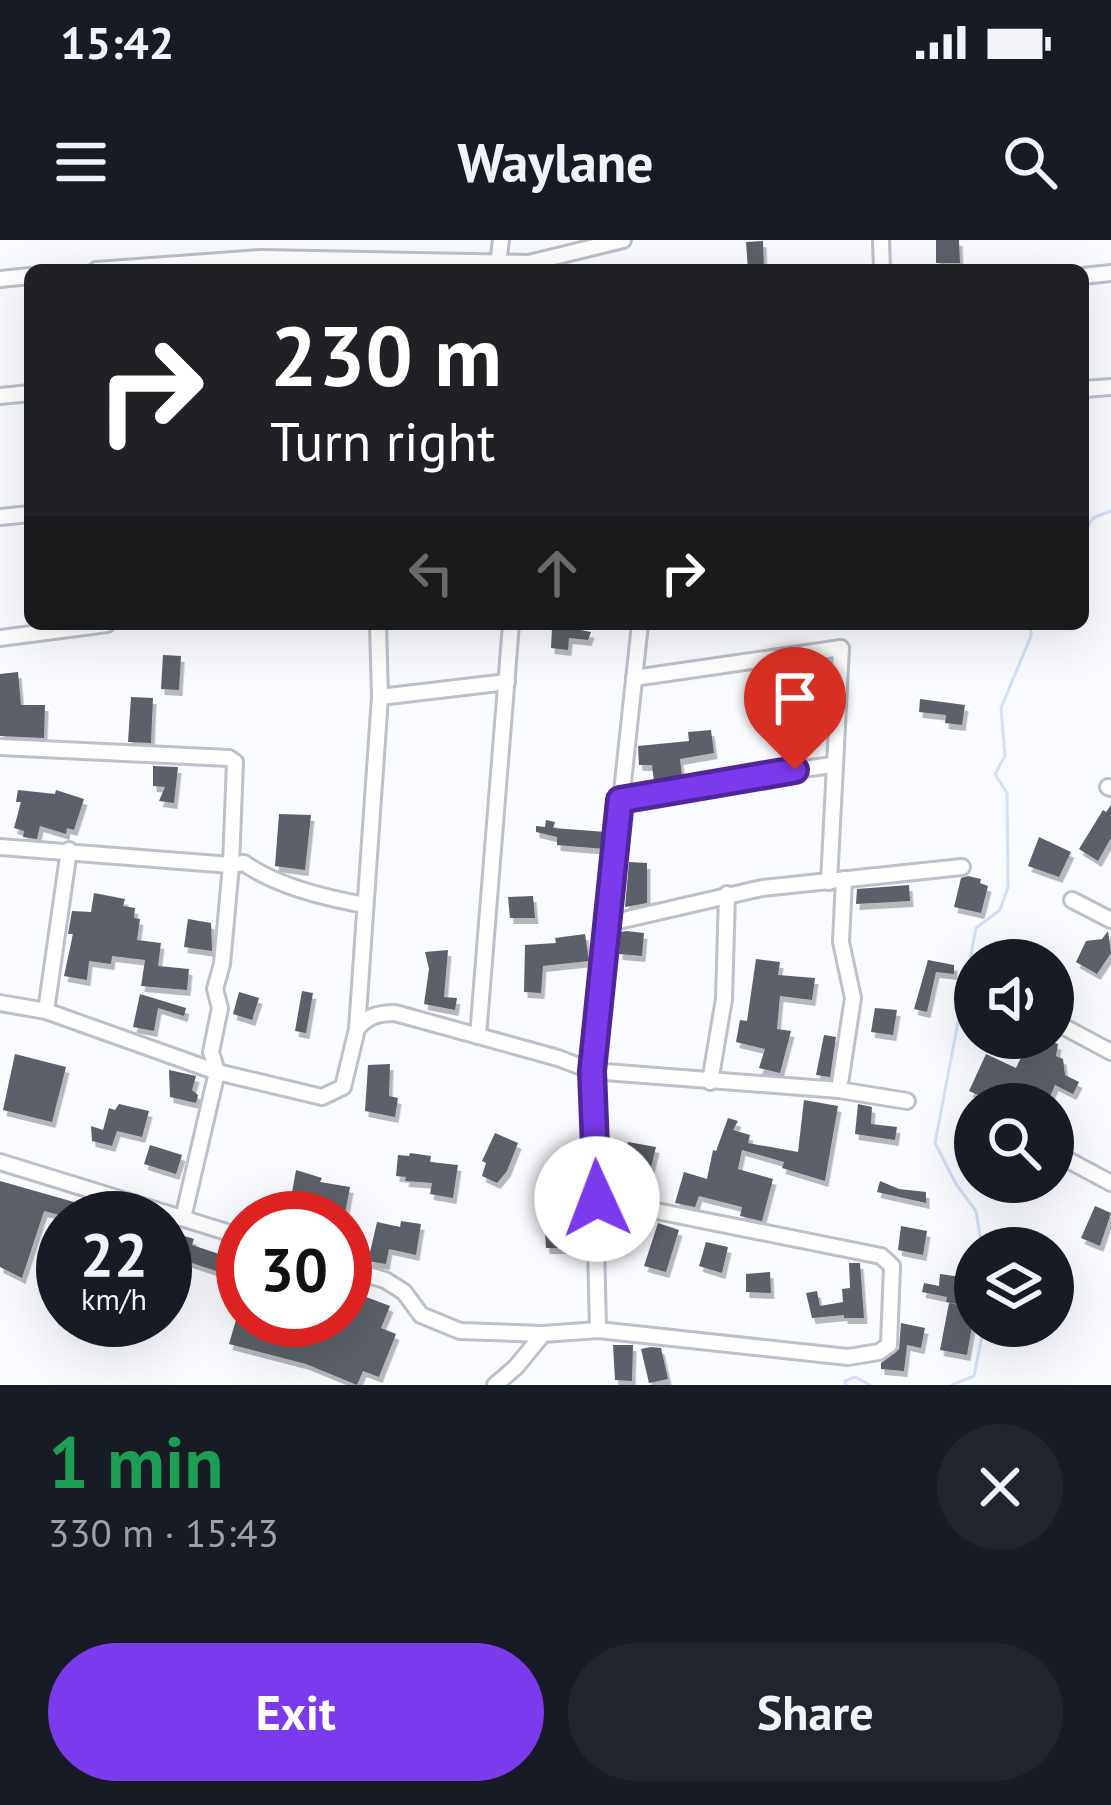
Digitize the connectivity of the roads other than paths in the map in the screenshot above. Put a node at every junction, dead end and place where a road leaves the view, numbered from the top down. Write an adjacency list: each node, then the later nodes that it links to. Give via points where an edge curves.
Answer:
1 (501, 240): 4 (street)
2 (621, 240): 4 (street)
3 (186, 264): 4 (street)
4 (498, 264)
5 (61, 630): 9 (street)
6 (378, 630): 12 (street)
7 (511, 630): 11 (street)
8 (639, 630): 10 (street)
9 (0, 638)
10 (634, 678): 14 (street, via 841,648); 15 (street)
11 (507, 682): 12 (street); 30 (street)
12 (380, 697): 23 (street)
13 (0, 747): 18 (street, via 229,758 236,768)
14 (833, 765): 15 (street); 20 (street)
15 (620, 800): 25 (street)
16 (0, 847): 17 (street)
17 (69, 850): 18 (street); 27 (street)
18 (231, 865): 23 (street); 33 (street, via 215,989)
19 (962, 867): 20 (street)
20 (837, 880): 21 (street); 35 (street, via 853,998)
21 (727, 894): 25 (street); 34 (street, via 724,999)
22 (1072, 900): 24 (street)
23 (365, 905): 28 (street)
24 (1111, 920)
25 (610, 923): 32 (street)
26 (0, 1003): 27 (street)
27 (46, 1011): 33 (street)
28 (357, 1030): 30 (street, via 378,1013 395,1013); 33 (street, via 343,1087 330,1096)
29 (1074, 1032): 31 (street)
30 (478, 1036): 32 (street)
31 (1111, 1052)
32 (592, 1071): 34 (street); 42 (street)
33 (217, 1072): 41 (street)
34 (710, 1082): 35 (street)
35 (839, 1090): 36 (street)
36 (907, 1101)
37 (0, 1162): 40 (street)
38 (1074, 1163): 39 (street)
39 (1111, 1183)
40 (93, 1191)
41 (189, 1191)
42 (597, 1199): 44 (street); 44 (street, via 880,1256 892,1266 893,1308 889,1345 848,1357)
43 (372, 1276): 45 (street, via 404,1292 437,1325)
44 (598, 1330): 45 (street)
45 (543, 1334): 46 (street)
46 (494, 1385)

